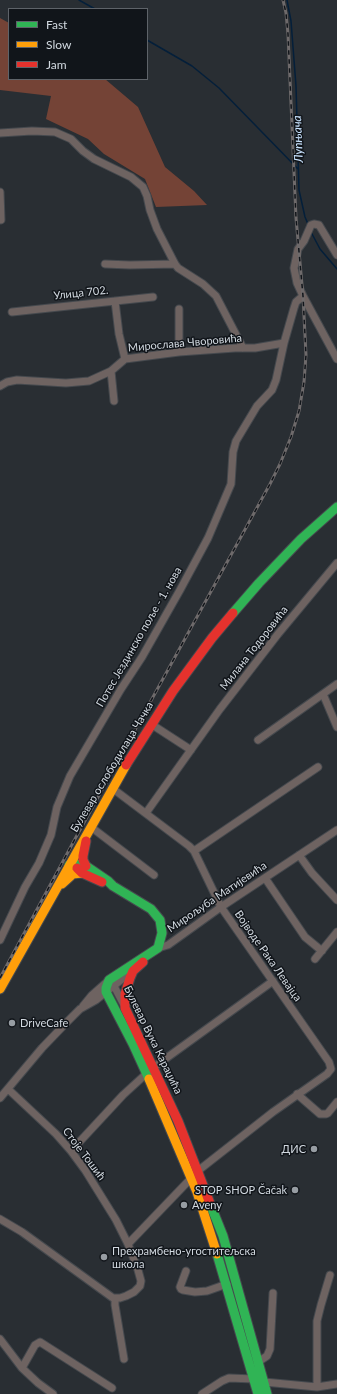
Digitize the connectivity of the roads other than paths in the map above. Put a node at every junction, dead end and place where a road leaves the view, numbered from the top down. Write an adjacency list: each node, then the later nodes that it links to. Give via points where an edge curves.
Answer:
1 (0, 133): 6 (street, via 32,130 55,132 71,140 94,159 131,177 143,187 157,229)
2 (0, 192): 3 (street)
3 (1, 220)
4 (337, 255): 7 (street, via 319,225 311,225 298,249 294,268)
5 (105, 264): 6 (street)
6 (174, 264): 13 (street, via 216,296)
7 (303, 296): 12 (street, Потес Јездинско поље - 1. нова, via 295,305); 16 (street)
8 (153, 297): 9 (street, Улица 702.)
9 (115, 301): 11 (street, Улица 702.); 15 (street)
10 (179, 309): 14 (street)
11 (12, 312)
12 (284, 343): 13 (street, Мирослава Чворовића); 43 (street, Потес Јездинско поље - 1. нова, via 272,390 257,406 236,440 231,484 208,538 142,657 70,776 57,806 51,835)
13 (243, 348): 14 (street, Мирослава Чворовића)
14 (178, 352): 15 (street, Мирослава Чворовића)
15 (125, 359): 17 (street, Мирослава Чворовића)
16 (337, 359)
17 (111, 371): 18 (street, Мирослава Чворовића, via 89,381 66,384 17,380); 19 (street)
18 (0, 386)
19 (114, 401)
20 (337, 507): 24 (street, Булевар ослободилаца Чачка, via 275,565 243,602 196,658)
21 (337, 563): 27 (street, Милана Тодоровића, via 278,634)
22 (337, 684): 23 (street)
23 (323, 694): 25 (street); 26 (street)
24 (151, 724): 27 (street); 29 (street, Булевар ослободилаца Чачка)
25 (337, 727)
26 (258, 740)
27 (191, 750): 30 (street, Милана Тодоровића)
28 (318, 767): 33 (street)
29 (112, 788): 30 (street, Војводе Рака Левајца); 32 (street, Булевар ослободилаца Чачка)
30 (146, 813): 33 (street, Војводе Рака Левајца)
31 (337, 830): 34 (street, Мирољуба Матијевића)
32 (88, 831): 35 (street, Булевар ослободилаца Чачка); 36 (street, via 83,856); 37 (street)
33 (194, 851): 41 (street, Војводе Рака Левајца)
34 (299, 855): 38 (street, Мирољуба Матијевића); 40 (street)
35 (72, 862): 36 (street); 39 (street, Булевар ослободилаца Чачка)
36 (84, 870): 39 (street, via 73,874); 44 (street, via 108,881 156,914 162,928)
37 (154, 875)
38 (265, 878): 41 (street, Мирољуба Матијевића); 45 (street, via 305,937)
39 (57, 886): 51 (street, Булевар ослободилаца Чачка)
40 (337, 900)
41 (221, 907): 44 (street, Мирољуба Матијевића, via 168,944); 49 (street, Војводе Рака Левајца)
42 (337, 932): 45 (street)
43 (0, 940)
44 (158, 948): 46 (street, Мирољуба Матијевића)
45 (322, 951): 47 (street)
46 (149, 955): 48 (street); 50 (street, Мирољуба Матијевића, via 126,968)
47 (315, 960)
48 (133, 971): 50 (street); 53 (street, via 125,994)
49 (273, 981): 55 (street); 58 (street, Војводе Рака Левајца, via 329,1062 331,1069)
50 (112, 983): 52 (street, Булевар Вука Караџића, via 106,988); 53 (street, Булевар Вука Караџића); 54 (street, via 92,995)
51 (0, 988)
52 (106, 992): 54 (street); 56 (street, Булевар Вука Караџића)
53 (125, 1008): 55 (street, Булевар Вука Караџића)
54 (80, 1009): 57 (street, via 42,1048)
55 (154, 1067): 62 (street, Булевар Вука Караџића)
56 (146, 1074): 61 (street); 63 (street, Булевар Вука Караџића)
57 (8, 1089): 59 (street); 61 (street, Стоје Тошић, via 42,1119)
58 (297, 1094): 60 (street, via 320,1114 328,1113); 62 (street)
59 (0, 1098)
60 (337, 1102)
61 (71, 1151): 65 (street, Стоје Тошић, via 95,1185)
62 (199, 1170): 63 (street); 73 (street, Булевар Вука Караџића, via 223,1236)
63 (191, 1179): 65 (street); 68 (street, Булевар Вука Караџића)
64 (0, 1218): 70 (street)
65 (128, 1244): 70 (street, Стоје Тошић, via 140,1277 140,1286 126,1296)
66 (186, 1271): 68 (street, via 180,1287 183,1290 207,1291)
67 (330, 1276): 78 (street, via 317,1321)
68 (228, 1284): 75 (street, Булевар Вука Караџића)
69 (273, 1293): 73 (street, via 270,1349 267,1356)
70 (115, 1298): 72 (street)
71 (0, 1339): 74 (street)
72 (124, 1359)
73 (258, 1362): 76 (street, Булевар Вука Караџића)
74 (22, 1368): 79 (street, via 35,1345 40,1342); 80 (street)
75 (254, 1379): 81 (street, via 229,1378); 82 (street, Булевар Вука Караџића)
76 (264, 1382): 78 (street); 83 (street, Булевар Вука Караџића)
77 (337, 1384): 78 (street)
78 (317, 1387)
79 (112, 1388)
80 (53, 1394)
81 (202, 1394)
82 (258, 1394)
83 (267, 1394)

